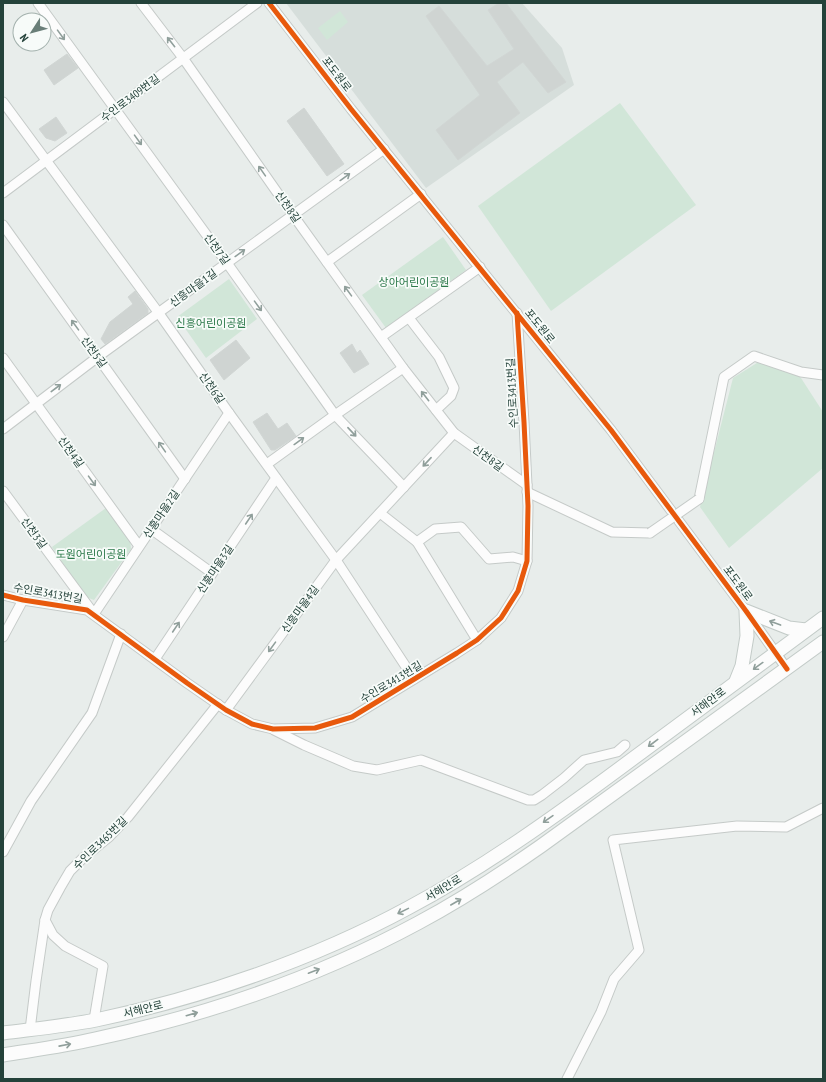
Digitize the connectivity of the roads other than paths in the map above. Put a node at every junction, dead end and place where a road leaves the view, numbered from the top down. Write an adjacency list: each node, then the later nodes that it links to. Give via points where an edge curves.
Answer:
1 (38, 3): 7 (street, 신천7길, one-way to 7)
2 (142, 3): 5 (street, 신천8길, one-way to 2)
3 (257, 3): 5 (street, 수인로3409번길)
4 (269, 3): 8 (street, 포도원로)
5 (183, 58): 7 (street, 수인로3409번길); 12 (street, 신천8길, one-way to 5)
6 (3, 102): 9 (street, 신천6길)
7 (116, 109): 9 (street, 수인로3409번길); 15 (street, 신천7길, one-way to 15)
8 (384, 149): 11 (street, 포도원로); 12 (street, 신흥마을1길, one-way to 8)
9 (46, 161): 10 (street, 수인로3409번길); 17 (street, 신천6길)
10 (3, 193)
11 (421, 194): 14 (street); 16 (street, 포도원로)
12 (293, 215): 14 (street, 신천8길); 15 (street, 신흥마을1길, one-way to 12)
13 (3, 225): 21 (street, 신천5길, one-way to 13)
14 (327, 262): 20 (street, 신천8길, one-way to 14)
15 (227, 263): 17 (street, 신흥마을1길); 28 (street, 신천7길, one-way to 28)
16 (480, 267): 18 (street, 포도원로); 19 (street)
17 (158, 312): 21 (street, 신흥마을1길); 27 (street, 신천6길)
18 (517, 313): 35 (street, 수인로3413번길); 46 (street, 포도원로, via 611,430)
19 (409, 318): 20 (street); 26 (street, via 439,356 454,388 451,396)
20 (381, 336): 23 (street, 신천8길)
21 (98, 357): 25 (street, 신흥마을1길, one-way to 21); 33 (street, 신천5길, one-way to 21)
22 (3, 358): 25 (street, 신천4길)
23 (403, 368): 26 (street, 신천8길, one-way to 23); 28 (street)
24 (823, 375): 35 (street, 신천8길, bridge, via 801,372 754,356 724,377 699,499 650,533 612,532)
25 (36, 403): 29 (street, 신흥마을1길); 40 (street, 신천4길, one-way to 40)
26 (436, 410): 30 (street, 신천8길)
27 (229, 413): 31 (street, 신천6길); 33 (street, 신흥마을2길)
28 (335, 415): 31 (street, one-way to 28); 34 (street, 신천7길, one-way to 34)
29 (3, 429)
30 (454, 433): 34 (street, 신흥마을4길, one-way to 34); 35 (street, 신천8길)
31 (267, 464): 32 (street, 신천6길)
32 (276, 478): 41 (street, 신천6길); 43 (street, 신흥마을3길, one-way to 32)
33 (185, 479): 38 (street, 신흥마을2길)
34 (404, 487): 37 (street, 신흥마을4길)
35 (527, 489): 42 (street, 수인로3413번길)
36 (3, 491): 47 (street, 신천3길)
37 (380, 513): 39 (street); 41 (street, 신흥마을4길)
38 (151, 529): 40 (street, 신흥마을2길); 43 (street)
39 (417, 542): 42 (street, via 435,529 461,527 489,559 513,556); 52 (street)
40 (139, 546): 47 (street, 신흥마을2길)
41 (336, 560): 57 (street, 신천6길); 60 (street, 신흥마을4길, one-way to 60)
42 (527, 561): 52 (street, 수인로3413번길, via 518,591 501,618)
43 (212, 573): 55 (street, 신흥마을3길, one-way to 43)
44 (3, 595): 45 (street, 수인로3413번길)
45 (23, 600): 47 (street, 수인로3413번길, via 87,610); 51 (street, 수인로3413번길)
46 (746, 611): 49 (main road, one-way to 46, via 789,628); 54 (street, 포도원로); 58 (main road, via 747,636 742,666)
47 (94, 614): 50 (street, 수인로3413번길)
48 (823, 618): 49 (main road, 서해안로)
49 (806, 630): 54 (main road, 서해안로)
50 (121, 634): 55 (street, 수인로3413번길); 64 (street, via 92,713 31,801)
51 (3, 637)
52 (476, 640): 57 (street, 수인로3413번길)
53 (823, 642): 56 (main road, 서해안로)
54 (775, 653): 56 (street, 포도원로); 58 (main road, 서해안로, one-way to 58)
55 (155, 659): 59 (street, 수인로3413번길)
56 (787, 669): 69 (main road, 서해안로, one-way to 56, via 96,1039 221,1006 334,964 418,923 482,886 536,850)
57 (414, 679): 61 (street, 수인로3413번길, via 352,717 315,728)
58 (735, 682): 66 (main road, 서해안로, one-way to 66, via 585,794 490,860 408,908 339,942 266,971 164,1004)
59 (218, 704): 60 (street, 수인로3413번길); 65 (street, 수인로3465번길, via 128,817 70,871)
60 (226, 710): 61 (street, 수인로3413번길, via 252,724)
61 (273, 729): 62 (street, via 353,766 377,770 421,760 528,800 534,800 542,795 584,760 617,752)
62 (625, 745)
63 (823, 808): 70 (street, via 786,827 737,826 613,840 639,950 614,979 601,1012)
64 (3, 852)
65 (45, 920): 66 (street, via 53,934 65,946 103,966); 67 (street, 수인로3465번길)
66 (94, 1020): 67 (main road, 서해안로)
67 (30, 1030): 68 (main road, 서해안로)
68 (3, 1033)
69 (3, 1056)
70 (567, 1079)

